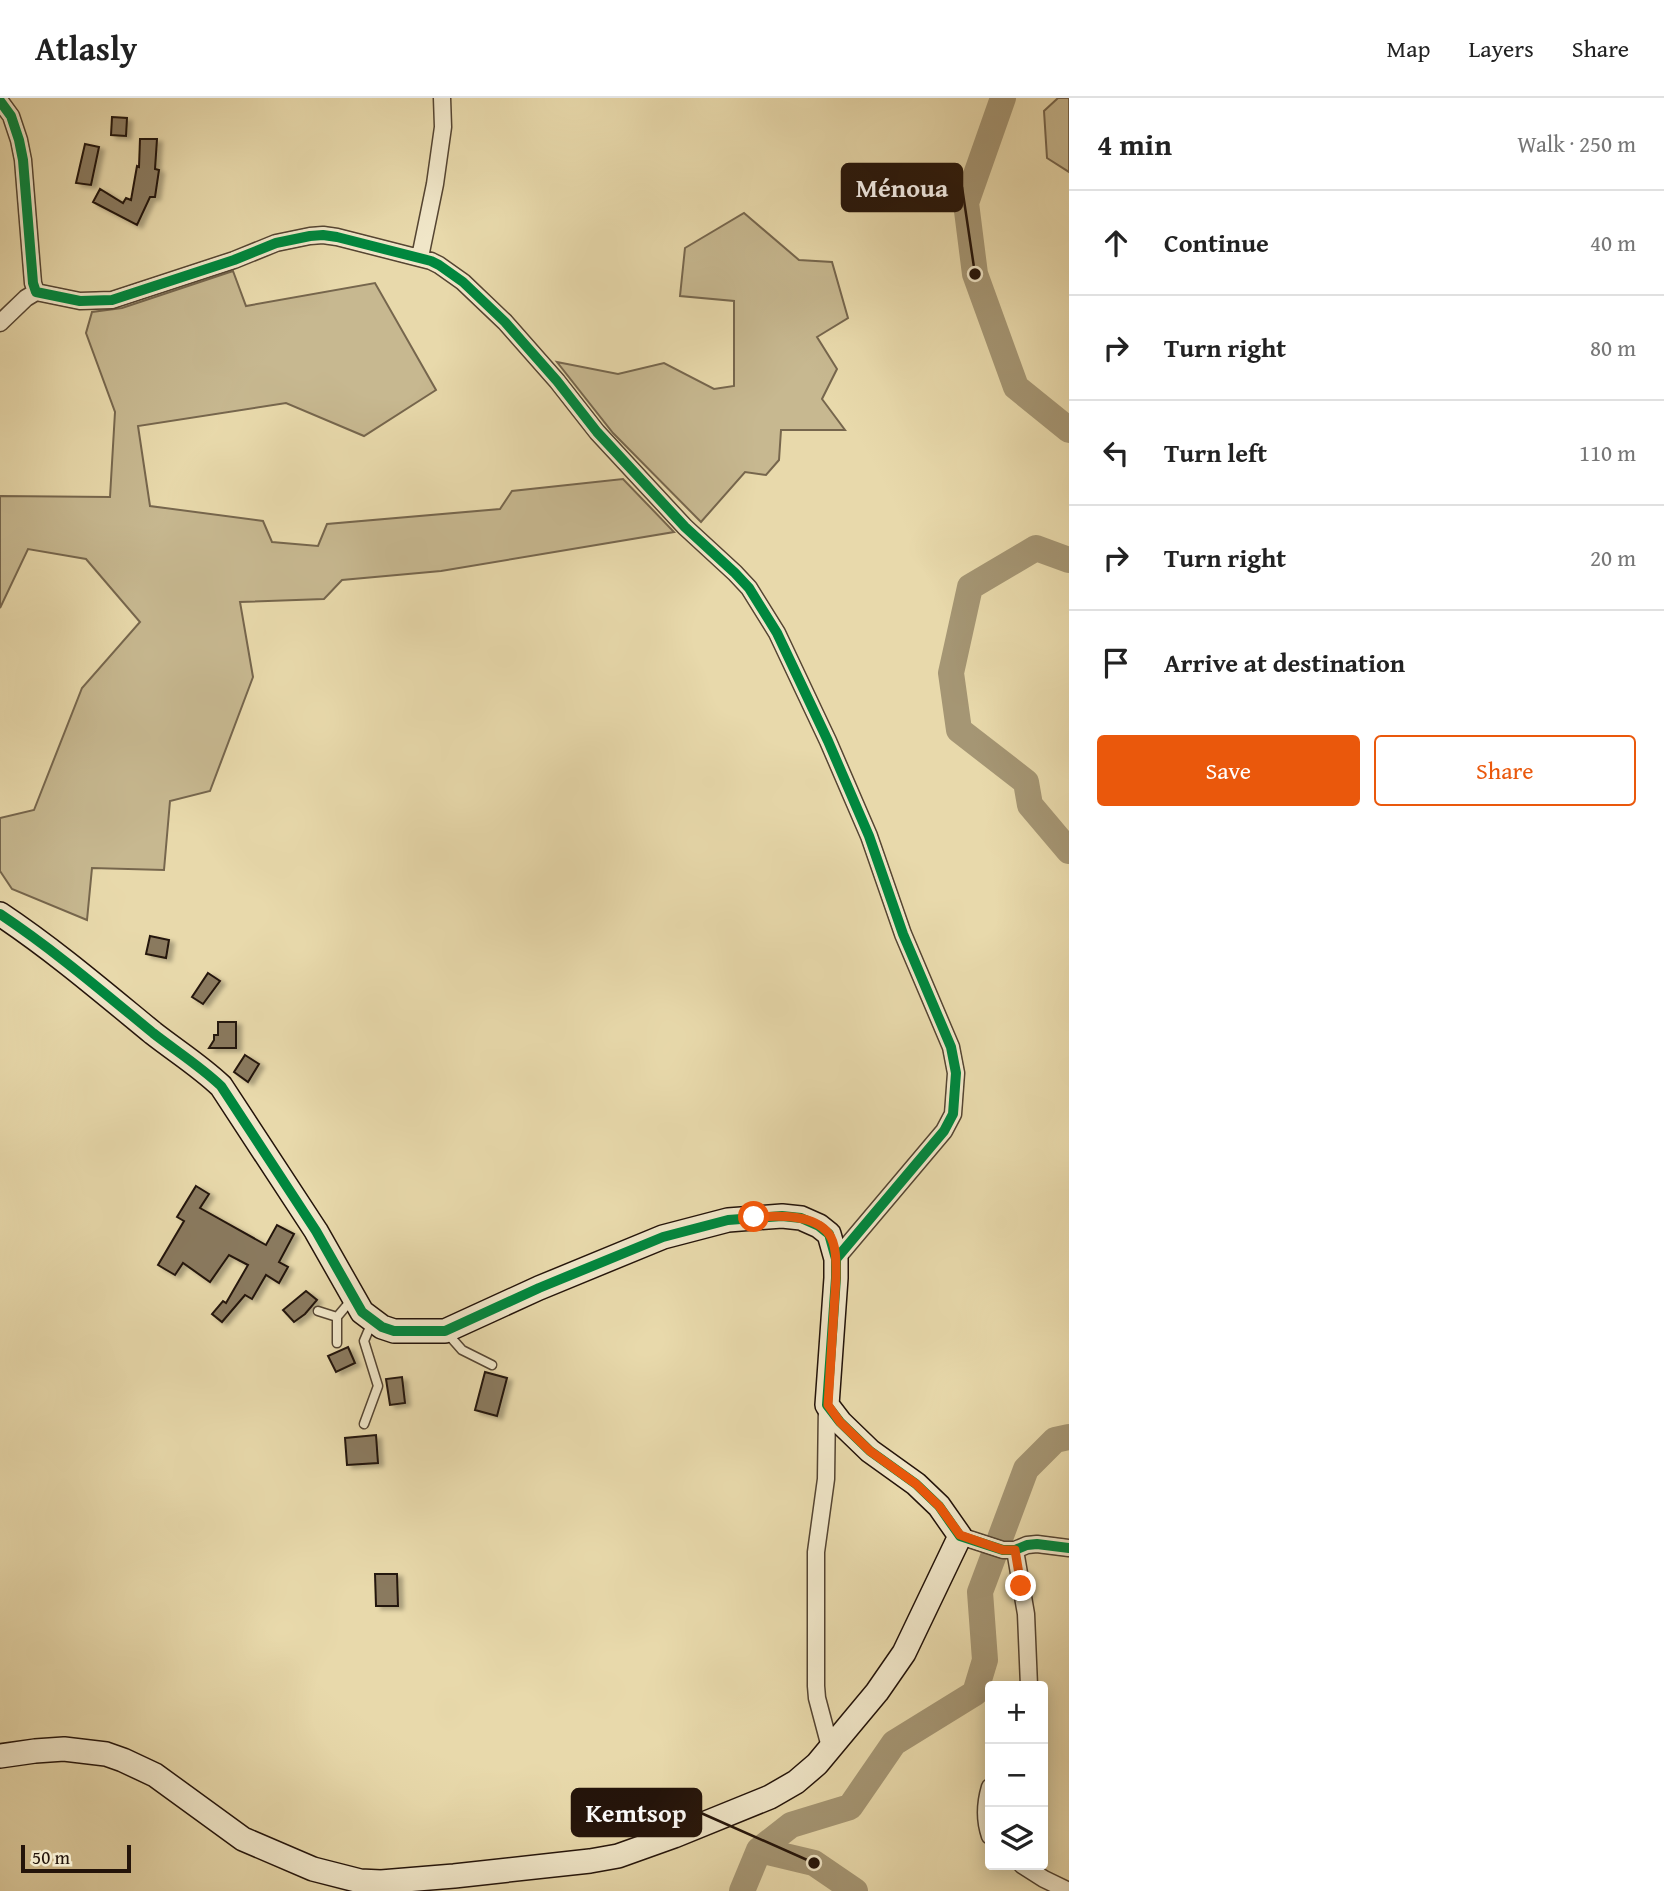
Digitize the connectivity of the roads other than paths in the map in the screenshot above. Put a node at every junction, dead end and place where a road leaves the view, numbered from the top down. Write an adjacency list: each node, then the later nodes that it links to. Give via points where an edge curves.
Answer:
1 (442, 98): 3 (street, via 443,127)
2 (0, 101): 4 (street, via 19,140)
3 (420, 257): 4 (street, via 337,237 310,236 276,243 112,300); 7 (street, via 463,282 505,322 597,432 749,588 786,650 869,836 903,934 951,1047 956,1073 953,1114 944,1131)
4 (36, 292): 5 (street)
5 (0, 323)
6 (0, 914): 8 (street, via 221,1086)
7 (836, 1259): 12 (street, via 829,1234 801,1218 728,1220 663,1237); 15 (street)
8 (354, 1297): 10 (lane); 11 (street)
9 (318, 1311): 10 (lane)
10 (337, 1317): 13 (lane)
11 (372, 1321): 12 (street, via 394,1331); 16 (lane, via 363,1341 378,1386)
12 (445, 1331): 14 (lane, via 462,1350)
13 (337, 1343)
14 (492, 1365)
15 (828, 1405): 17 (street, via 870,1451 939,1506); 21 (street, via 816,1552 816,1686)
16 (364, 1424)
17 (960, 1535): 19 (street); 21 (street, via 904,1653)
18 (1069, 1548): 19 (street, via 1037,1544)
19 (1009, 1550): 20 (street, via 1026,1614)
20 (1029, 1681)
21 (830, 1747): 22 (street, via 796,1782 771,1797 618,1856 381,1882 313,1869 243,1839 155,1775 106,1754 64,1749)
22 (0, 1756)
23 (1029, 1870): 24 (street)
24 (1069, 1891)

